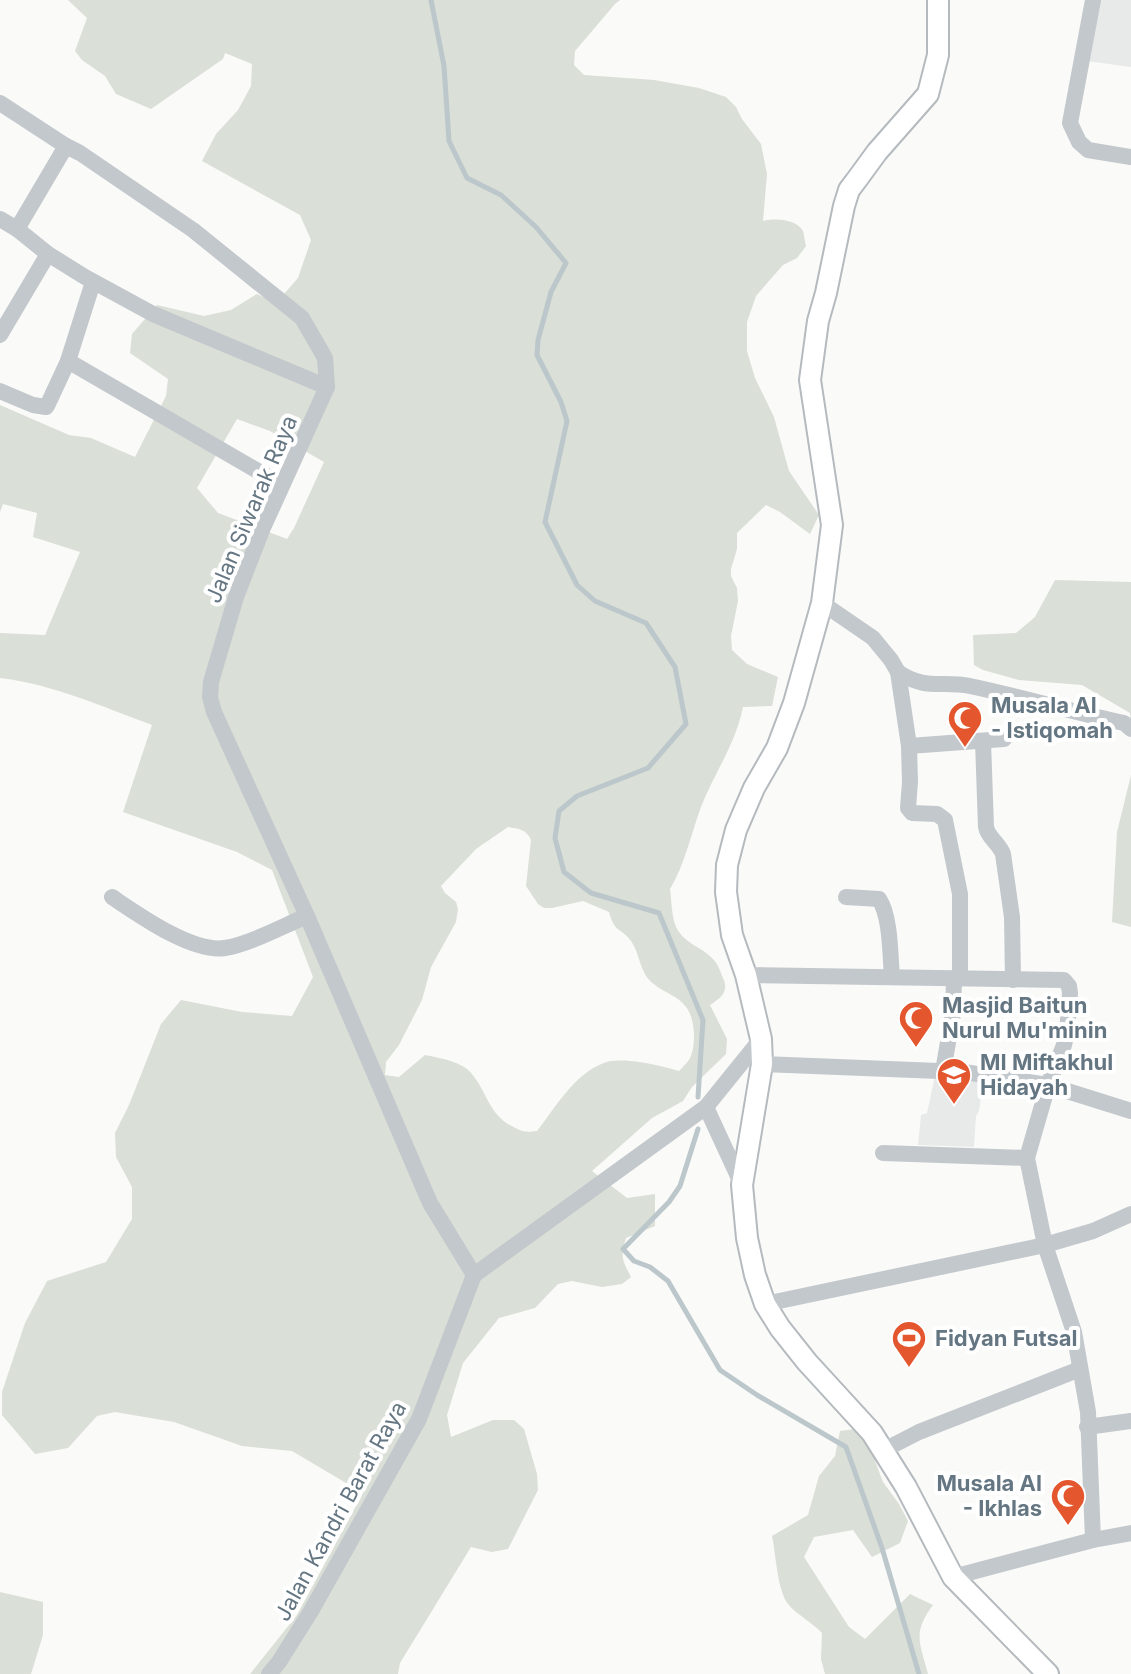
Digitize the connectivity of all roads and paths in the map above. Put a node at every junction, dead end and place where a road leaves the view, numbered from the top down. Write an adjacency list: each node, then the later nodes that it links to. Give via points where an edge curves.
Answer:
1 (938, 0): 15 (main road, via 938,55 928,94 849,190 818,321 810,380 832,525)
2 (1093, 0): 5 (street, via 1070,123 1088,150)
3 (0, 103): 4 (street)
4 (66, 146): 7 (street); 12 (street, via 193,230 302,318 325,358)
5 (1131, 157)
6 (0, 219): 7 (street)
7 (17, 229): 8 (street)
8 (48, 254): 9 (street); 10 (street)
9 (93, 282): 11 (street); 12 (street, via 153,314)
10 (0, 335)
11 (68, 361): 13 (street, via 46,407); 14 (street)
12 (327, 387): 14 (street, Jalan Siwarak Raya)
13 (0, 391)
14 (282, 485): 23 (street, Jalan Siwarak Raya, via 236,597 210,697)
15 (822, 603): 16 (street, via 873,638); 24 (main road, via 794,703 736,830 727,865 732,935)
16 (898, 672): 17 (street, via 916,682 966,685); 20 (street)
17 (1131, 729)
18 (1004, 739): 19 (street)
19 (983, 741): 20 (street); 27 (street, via 986,827 1003,854)
20 (909, 746): 26 (street, via 908,808 945,820 960,894)
21 (112, 897): 23 (street, via 209,949 240,944)
22 (846, 897): 25 (street, via 882,902)
23 (307, 916): 39 (street, Jalan Siwarak Raya, via 430,1203)
24 (746, 975): 25 (street); 28 (main road)
25 (892, 977): 26 (street)
26 (957, 979): 27 (street); 30 (street)
27 (1013, 980): 31 (street, via 1064,980 1069,986 1067,1032)
28 (761, 1039): 29 (main road); 32 (street)
29 (762, 1064): 30 (street); 36 (main road)
30 (943, 1071): 31 (street)
31 (1048, 1085): 33 (street); 35 (street)
32 (706, 1107): 36 (street); 39 (street)
33 (1131, 1111)
34 (883, 1153): 35 (street)
35 (1027, 1158): 38 (street)
36 (742, 1185): 40 (main road, via 747,1238)
37 (1131, 1214): 38 (street)
38 (1045, 1245): 40 (street); 41 (street, via 1074,1332)
39 (474, 1275): 48 (street, Jalan Kandri Barat Raya, via 419,1419 311,1611)
40 (765, 1304): 44 (main road)
41 (1080, 1369): 43 (street); 44 (street)
42 (1131, 1421): 43 (street)
43 (1087, 1427): 46 (street)
44 (882, 1451): 47 (main road)
45 (1131, 1533): 46 (street)
46 (1093, 1540): 47 (street)
47 (953, 1577): 49 (main road)
48 (269, 1674)
49 (1048, 1674)

